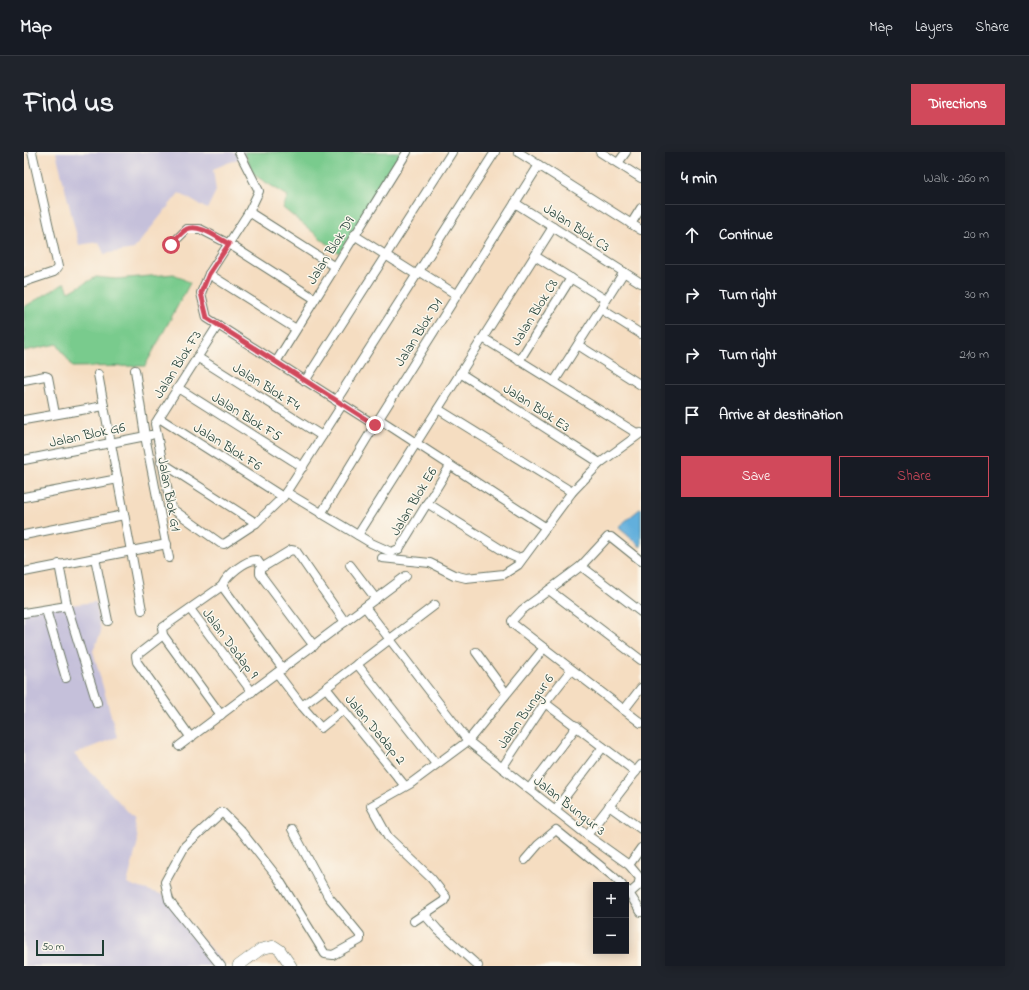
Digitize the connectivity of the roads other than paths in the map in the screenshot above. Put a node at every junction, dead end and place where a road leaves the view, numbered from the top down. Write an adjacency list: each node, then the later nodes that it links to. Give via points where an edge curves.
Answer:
1 (32, 152): 28 (street, via 58,267 54,272)
2 (239, 152): 14 (street, via 259,191)
3 (407, 152): 18 (street, Jalan Blok D9)
4 (452, 152): 21 (street)
5 (496, 152): 25 (street)
6 (518, 152): 10 (street)
7 (600, 152): 9 (street)
8 (626, 152): 9 (street)
9 (618, 163): 11 (street)
10 (539, 165): 12 (street, Jalan Blok D1); 15 (street)
11 (641, 178)
12 (515, 203): 16 (street, Jalan Blok C3); 30 (street, Jalan Blok D1)
13 (641, 208): 15 (street)
14 (249, 212): 19 (street); 23 (street)
15 (631, 224): 17 (street)
16 (553, 227): 22 (street); 24 (street, Jalan Blok C3)
17 (641, 230)
18 (354, 235): 21 (street); 23 (street, Jalan Blok D9)
19 (229, 244): 20 (street, via 200,229 192,228 187,229); 26 (street); 31 (street)
20 (171, 245)
21 (386, 255): 25 (street); 46 (street)
22 (535, 256): 27 (street); 37 (street)
23 (334, 267): 31 (street, Jalan Blok D9)
24 (624, 272): 29 (street, Jalan Blok C3); 32 (street)
25 (418, 273): 30 (street); 50 (street)
26 (209, 274): 34 (street, via 201,297 207,318); 35 (street)
27 (571, 278): 32 (street); 40 (street, Jalan Blok C8)
28 (24, 282)
29 (641, 283)
30 (457, 295): 56 (street, Jalan Blok D1)
31 (315, 298): 35 (street, Jalan Blok D9)
32 (606, 300): 33 (street)
33 (601, 309): 36 (street); 38 (street)
34 (218, 325): 39 (street, Jalan Blok F3); 41 (street)
35 (296, 329): 41 (street, Jalan Blok D9)
36 (641, 334)
37 (483, 338): 40 (street); 43 (street)
38 (578, 345): 47 (street); 48 (street)
39 (197, 357): 49 (street, Jalan Blok F3); 60 (street, Jalan Blok F4)
40 (519, 361): 47 (street)
41 (276, 362): 46 (street)
42 (135, 370): 59 (street, Jalan Blok G1)
43 (460, 373): 52 (street); 65 (street, Jalan Blok E3)
44 (98, 374): 51 (street)
45 (24, 380): 53 (street, via 48,377)
46 (305, 381): 50 (street)
47 (554, 382): 58 (street)
48 (641, 385)
49 (178, 388): 54 (street, Jalan Blok F3); 67 (street, Jalan Blok F5)
50 (339, 403): 56 (street); 60 (street)
51 (104, 406): 53 (street); 61 (street)
52 (438, 409): 62 (street); 69 (street)
53 (55, 414): 55 (street)
54 (159, 418): 57 (street, via 155,424); 70 (street, Jalan Blok F6)
55 (24, 420)
56 (377, 422): 62 (street); 73 (street, Jalan Blok D1)
57 (156, 434): 59 (street, Jalan Blok G6); 64 (street)
58 (640, 434): 65 (street)
59 (145, 436): 61 (street, Jalan Blok G6); 79 (street, Jalan Blok G1)
60 (322, 436): 67 (street)
61 (111, 443): 63 (street, Jalan Blok G6); 68 (street)
62 (415, 443): 66 (street); 78 (street)
63 (24, 460)
64 (161, 462): 75 (street); 75 (street, via 171,508 220,543 224,544)
65 (600, 463): 69 (street)
66 (450, 466): 72 (street, Jalan Blok E6); 76 (street)
67 (303, 467): 70 (street)
68 (118, 479): 71 (street); 74 (street)
69 (572, 492): 76 (street)
70 (285, 494): 73 (street, Jalan Blok F6); 75 (street)
71 (24, 497)
72 (427, 503): 80 (street, Jalan Blok E6); 82 (street, via 510,555 517,558)
73 (321, 514): 78 (street, Jalan Blok F6)
74 (124, 515): 77 (street); 81 (street)
75 (256, 523)
76 (545, 527): 82 (street)
77 (24, 535)
78 (358, 535): 80 (street, Jalan Blok F6, via 387,552)
79 (167, 544): 81 (street); 84 (street, Jalan Blok G1)
80 (399, 550)
81 (131, 551): 83 (street); 101 (street)
82 (524, 556): 85 (street, via 518,565 504,574 466,578 430,563)
83 (95, 558): 87 (street); 104 (street)
84 (169, 558)
85 (382, 558)
86 (641, 561): 89 (street, via 608,536)
87 (59, 564): 91 (street); 97 (street)
88 (350, 565): 95 (street)
89 (581, 566): 94 (street); 102 (street)
90 (262, 567): 93 (street, via 257,560 250,560); 105 (street, via 291,550 296,551); 108 (street, via 260,574)
91 (24, 572)
92 (406, 576): 95 (street)
93 (222, 586): 99 (street); 114 (street)
94 (549, 590): 109 (street, via 512,619 513,624); 111 (street)
95 (376, 599): 98 (street)
96 (436, 605): 107 (street)
97 (67, 606): 100 (street); 121 (street)
98 (366, 607): 105 (street); 107 (street, Jalan Bungur 3)
99 (190, 609): 106 (street, via 162,628); 118 (street, Jalan Dadap 9)
100 (46, 610): 103 (street); 115 (street)
101 (142, 610)
102 (641, 612)
103 (24, 613)
104 (108, 621)
105 (345, 622): 108 (street)
106 (163, 635): 125 (street); 128 (street, via 136,656 137,662)
107 (391, 639): 112 (street); 129 (street, Jalan Bungur 3)
108 (314, 646): 114 (street)
109 (544, 648): 113 (street); 119 (street)
110 (476, 652): 119 (street)
111 (641, 660)
112 (357, 664): 116 (street); 132 (street)
113 (571, 670): 120 (street, Jalan Bungur 6); 124 (street)
114 (280, 671): 118 (street); 122 (street)
115 (66, 678)
116 (326, 688): 122 (street); 123 (street, Jalan Dadap 2)
117 (641, 688): 124 (street)
118 (252, 692): 125 (street)
119 (506, 694): 129 (street)
120 (546, 703): 127 (street); 133 (street, Jalan Bungur 6)
121 (97, 704)
122 (302, 706): 123 (street, via 321,728)
123 (343, 710): 135 (street, Jalan Dadap 2)
124 (624, 710): 126 (street)
125 (221, 715): 128 (street)
126 (641, 723)
127 (577, 726): 131 (street); 136 (street)
128 (191, 738): 130 (street)
129 (468, 741): 132 (street); 133 (street, Jalan Bungur 3)
130 (179, 746)
131 (603, 747): 134 (street); 138 (street)
132 (436, 764): 135 (street)
133 (502, 768): 136 (street, Jalan Bungur 3)
134 (638, 768): 137 (street)
135 (406, 786): 149 (street, via 372,804 371,809 388,837 431,878 446,898)
136 (529, 790): 138 (street, Jalan Bungur 3)
137 (609, 806): 140 (street); 141 (street)
138 (555, 810): 141 (street, Jalan Bungur 3)
139 (292, 829): 151 (street, via 328,896 360,934 360,940 333,955 325,954 278,878 222,812 185,846 165,882 172,906)
140 (641, 829)
141 (587, 835): 144 (street, Jalan Bungur 3)
142 (641, 848): 144 (street)
143 (525, 860): 145 (street, via 556,830)
144 (629, 865): 146 (street, Jalan Bungur 3, via 640,878 638,886)
145 (619, 882)
146 (629, 890)
147 (629, 893): 148 (street)
148 (641, 912)
149 (424, 914): 150 (street); 154 (street)
150 (414, 921)
151 (221, 966)
152 (238, 966): 153 (street, via 261,949 274,946)
153 (291, 966)
154 (478, 966)

